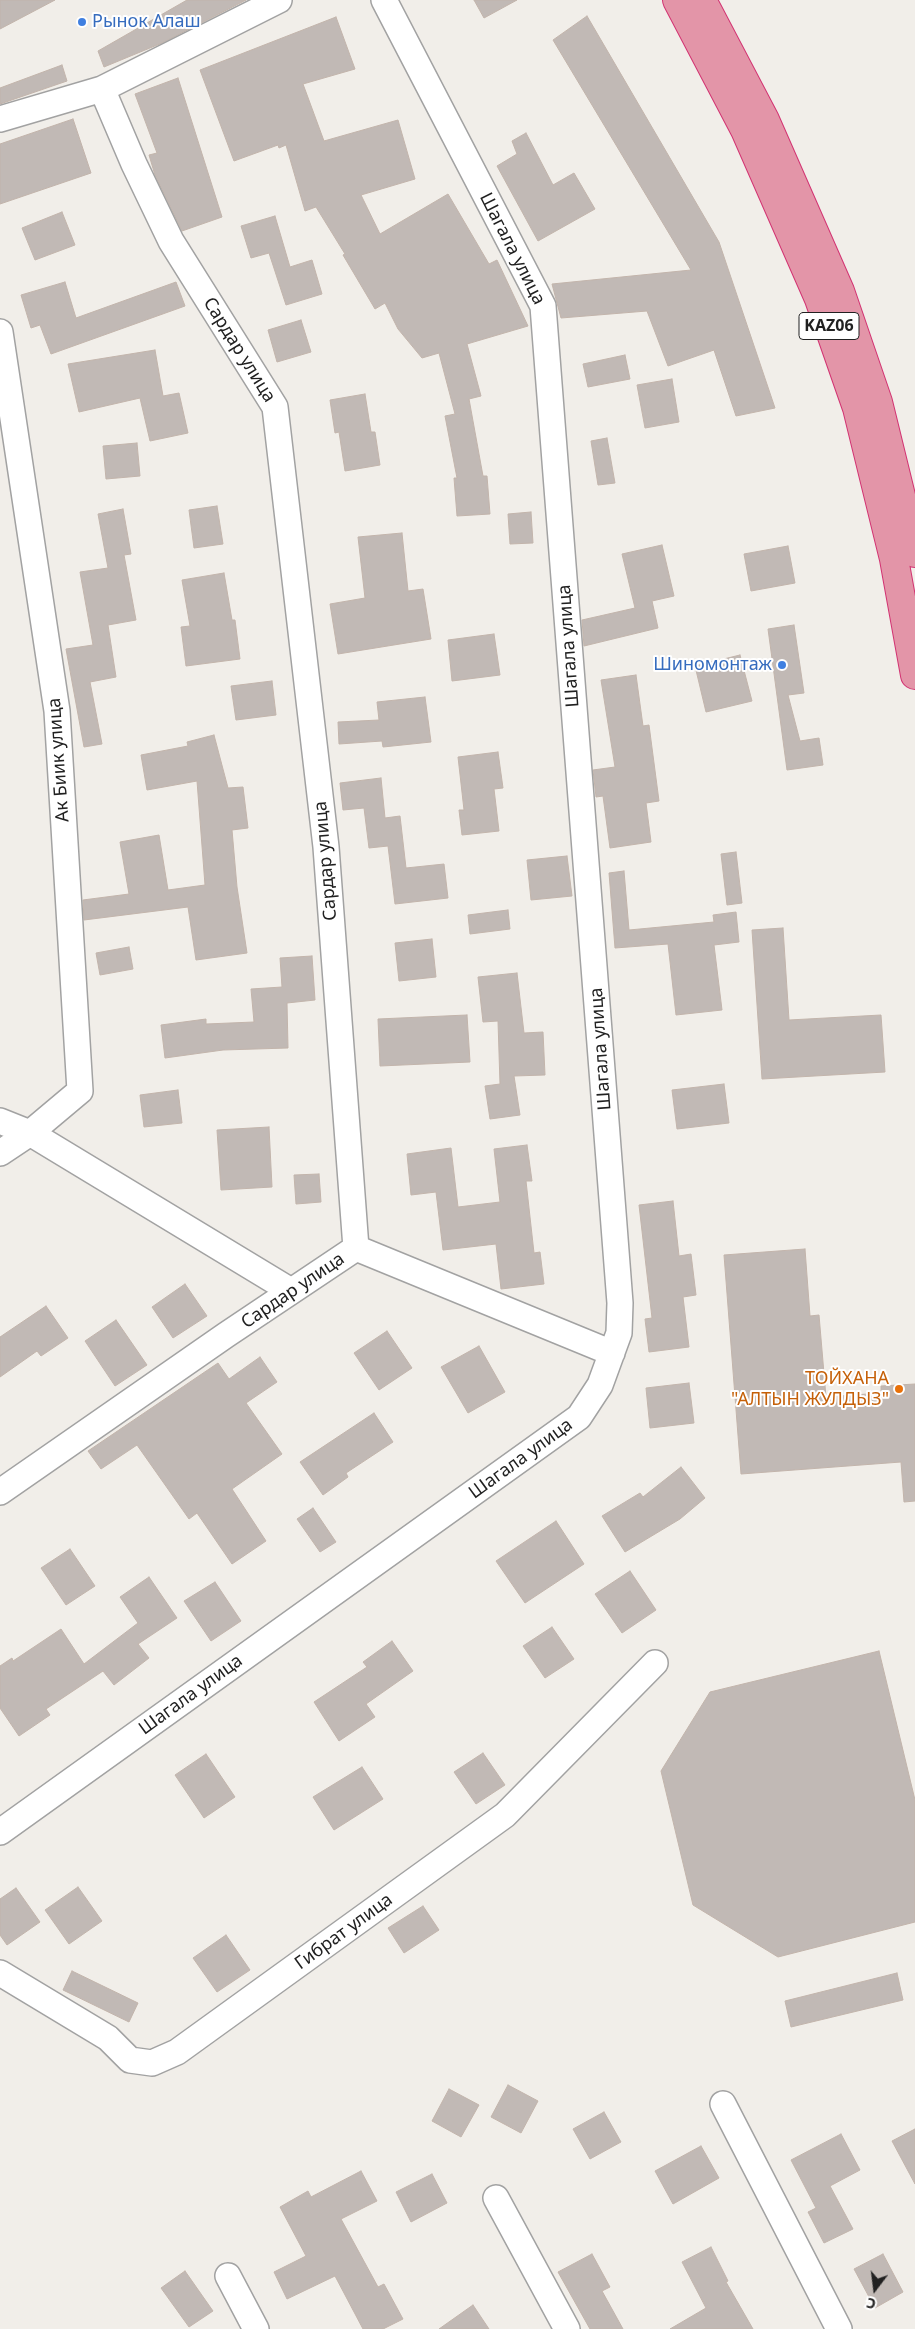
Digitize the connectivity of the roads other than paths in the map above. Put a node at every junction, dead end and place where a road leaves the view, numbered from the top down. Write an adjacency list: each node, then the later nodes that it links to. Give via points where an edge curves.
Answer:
1 (278, 0): 5 (street)
2 (384, 0): 15 (street, Шагала улица, via 543,306 620,1303 619,1333)
3 (677, 0): 9 (highway, KАZ06, via 745,130 819,299 857,408 894,559)
4 (702, 0): 8 (highway, KАZ06, via 765,120 840,291 878,402)
5 (102, 89): 6 (street); 13 (street, Сардар улица, via 171,241 275,407 326,847)
6 (0, 119)
7 (0, 332): 11 (street, Ак Биик улица, via 57,711 80,1091)
8 (915, 553)
9 (915, 675)
10 (0, 1121): 11 (street)
11 (30, 1133): 12 (street, Ак Биик улица); 14 (street)
12 (0, 1153)
13 (356, 1248): 14 (street, Сардар улица); 15 (street)
14 (292, 1291): 16 (street, Сардар улица)
15 (612, 1353): 18 (street, Шагала улица, via 600,1385 579,1417)
16 (0, 1492)
17 (654, 1663): 19 (street, Гибрат улица, via 505,1815 177,2052 152,2063 130,2060 108,2038)
18 (0, 1832)
19 (0, 1973)
20 (723, 2104): 25 (street)
21 (496, 2198): 24 (street)
22 (228, 2276): 23 (street)
23 (256, 2329)
24 (567, 2329)
25 (839, 2329)

